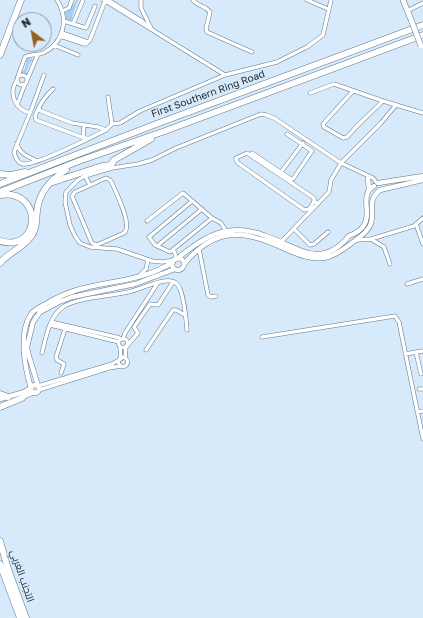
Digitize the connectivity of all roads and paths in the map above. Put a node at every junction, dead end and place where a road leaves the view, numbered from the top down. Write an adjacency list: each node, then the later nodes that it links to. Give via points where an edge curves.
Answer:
1 (58, 0): 14 (street)
2 (72, 0): 14 (street, via 69,8)
3 (82, 0): 17 (street)
4 (106, 0): 19 (street); 20 (street, via 88,42 84,44)
5 (140, 0): 19 (street)
6 (192, 0): 24 (street, via 210,12 207,32)
7 (307, 0): 13 (street)
8 (331, 0): 13 (street)
9 (403, 0): 15 (main road)
10 (20, 1): 27 (highway)
11 (423, 3): 15 (street)
12 (95, 6): 17 (street, via 87,27)
13 (328, 9): 29 (street, via 323,35 314,43 277,62)
14 (62, 11): 16 (street)
15 (407, 11): 23 (main road, bridge)
16 (64, 21): 17 (street); 20 (street)
17 (73, 24)
18 (423, 24): 52 (highway, First Southern Ring Road)
19 (151, 29): 29 (street)
20 (61, 34): 22 (street)
21 (423, 35): 45 (highway, First Southern Ring Road)
22 (54, 45): 25 (street); 26 (street)
23 (422, 48)
24 (252, 52)
25 (38, 54): 30 (street, via 25,57); 31 (street)
26 (78, 55)
27 (0, 56)
28 (44, 74): 40 (street)
29 (225, 75): 42 (street, via 140,111 120,123)
30 (17, 78): 31 (street, via 21,85); 31 (street, via 23,75); 37 (street, via 13,87)
31 (26, 82): 37 (street)
32 (53, 89): 39 (street, via 42,100)
33 (353, 91): 34 (street, via 334,84); 36 (street); 36 (street, via 324,124 324,127 343,138)
34 (310, 93)
35 (108, 97): 42 (street)
36 (383, 101): 38 (street)
37 (17, 105): 40 (street)
38 (396, 105): 41 (street); 55 (street)
39 (39, 109): 43 (street); 47 (street, via 35,116 36,120)
40 (30, 113): 49 (street)
41 (423, 113)
42 (112, 124): 44 (street)
43 (84, 126): 44 (street); 47 (street)
44 (106, 130): 47 (street)
45 (165, 131): 54 (highway, First Southern Ring Road); 56 (highway, via 114,160)
46 (287, 134): 50 (street)
47 (85, 138): 53 (street)
48 (306, 139): 50 (street); 55 (street); 56 (street, via 270,116 261,114 152,160)
49 (17, 143): 53 (street, via 21,152); 53 (street, via 14,152 19,162 24,164)
50 (302, 144): 57 (street); 57 (street, via 312,152 294,178 291,179)
51 (252, 153): 57 (street)
52 (77, 154): 58 (highway, via 27,171 11,175); 63 (highway, First Southern Ring Road)
53 (38, 161)
54 (79, 161): 64 (highway, via 58,174); 69 (highway, First Southern Ring Road)
55 (341, 163): 60 (street); 72 (street, via 331,180 329,192)
56 (112, 167): 59 (street); 64 (highway, via 102,166)
57 (281, 172)
58 (0, 174)
59 (85, 176): 66 (street); 90 (street, via 66,192 65,202 70,225 80,243 90,247 117,249)
60 (366, 176): 65 (street); 67 (street)
61 (423, 176): 65 (street)
62 (423, 180): 68 (street)
63 (0, 184)
64 (48, 184): 92 (highway, via 38,204 36,225 31,236)
65 (376, 184): 67 (street); 68 (street, via 381,185)
66 (90, 185): 66 (street, via 72,196 90,241 97,245 125,233 126,216 110,180 106,178)
67 (368, 190): 81 (street, via 364,225)
68 (380, 190): 85 (street, via 372,201 370,226)
69 (0, 194): 83 (highway, via 22,200 29,206 32,218 29,232 22,239 14,242)
70 (314, 201): 70 (street, via 315,199 247,153 236,158 238,163 303,209 308,209); 72 (street)
71 (191, 202): 73 (street); 76 (street, via 183,193); 87 (street, via 149,237)
72 (318, 204): 78 (street)
73 (202, 210): 74 (street); 87 (street)
74 (212, 218): 79 (street, via 221,223); 89 (street)
75 (423, 218): 77 (street)
76 (146, 222)
77 (416, 224): 82 (street); 86 (street)
78 (294, 229): 80 (street, via 310,245); 84 (street)
79 (226, 231): 84 (street, via 252,231); 91 (street, via 211,236)
80 (328, 232)
81 (348, 237): 84 (street, via 338,247 322,254 308,254); 85 (street, via 353,237)
82 (371, 239): 85 (street); 94 (street, via 384,247)
83 (0, 241)
84 (281, 242)
85 (354, 242): 88 (street, via 334,254 320,258 306,257 247,234 216,238)
86 (423, 244)
87 (157, 246): 89 (street, via 166,252)
88 (199, 249): 93 (street); 101 (street, via 208,295)
89 (173, 250): 91 (street)
90 (148, 260): 91 (street); 96 (street, via 145,271)
91 (175, 260): 93 (street, via 182,260); 95 (street, via 172,265); 96 (street, via 160,270)
92 (0, 263)
93 (184, 264): 95 (street, via 181,269)
94 (390, 264)
95 (175, 269): 121 (street, via 135,284 72,297 40,312 33,322 27,347)
96 (136, 278): 121 (street, via 76,290 33,312 28,322 23,347)
97 (423, 279): 100 (street)
98 (173, 282): 99 (street); 102 (street, via 180,288); 108 (street, via 158,305 150,304 134,328 138,333)
99 (157, 283): 103 (street, via 66,305); 107 (street)
100 (407, 284)
101 (216, 296)
102 (185, 314): 105 (street); 110 (street, via 173,310)
103 (51, 324): 104 (street); 107 (street); 113 (street)
104 (65, 329): 107 (street); 119 (street, via 56,357 64,364)
105 (188, 330)
106 (262, 337): 114 (street, via 395,316 399,322)
107 (121, 340): 108 (street, via 127,340); 109 (street)
108 (127, 346): 109 (street); 115 (street)
109 (120, 347): 116 (street)
110 (146, 350)
111 (423, 351): 112 (street)
112 (416, 352): 114 (street); 118 (street)
113 (42, 353)
114 (405, 354): 129 (street)
115 (125, 358): 116 (street); 117 (street, via 127,365)
116 (120, 359): 117 (street); 121 (street, via 112,364)
117 (121, 366): 121 (street)
118 (421, 368): 120 (street)
119 (62, 373)
120 (421, 374)
121 (35, 389): 123 (street); 124 (street)
122 (0, 394): 123 (highway)
123 (8, 397): 125 (street)
124 (22, 398): 126 (street); 127 (highway)
125 (0, 399)
126 (0, 404)
127 (0, 407)
128 (423, 411): 129 (street)
129 (417, 412): 130 (street)
130 (423, 439)
131 (0, 541): 134 (highway, التجنب الغربي)
132 (0, 564): 133 (highway, التجنب الغربي)
133 (20, 618)
134 (26, 618)

